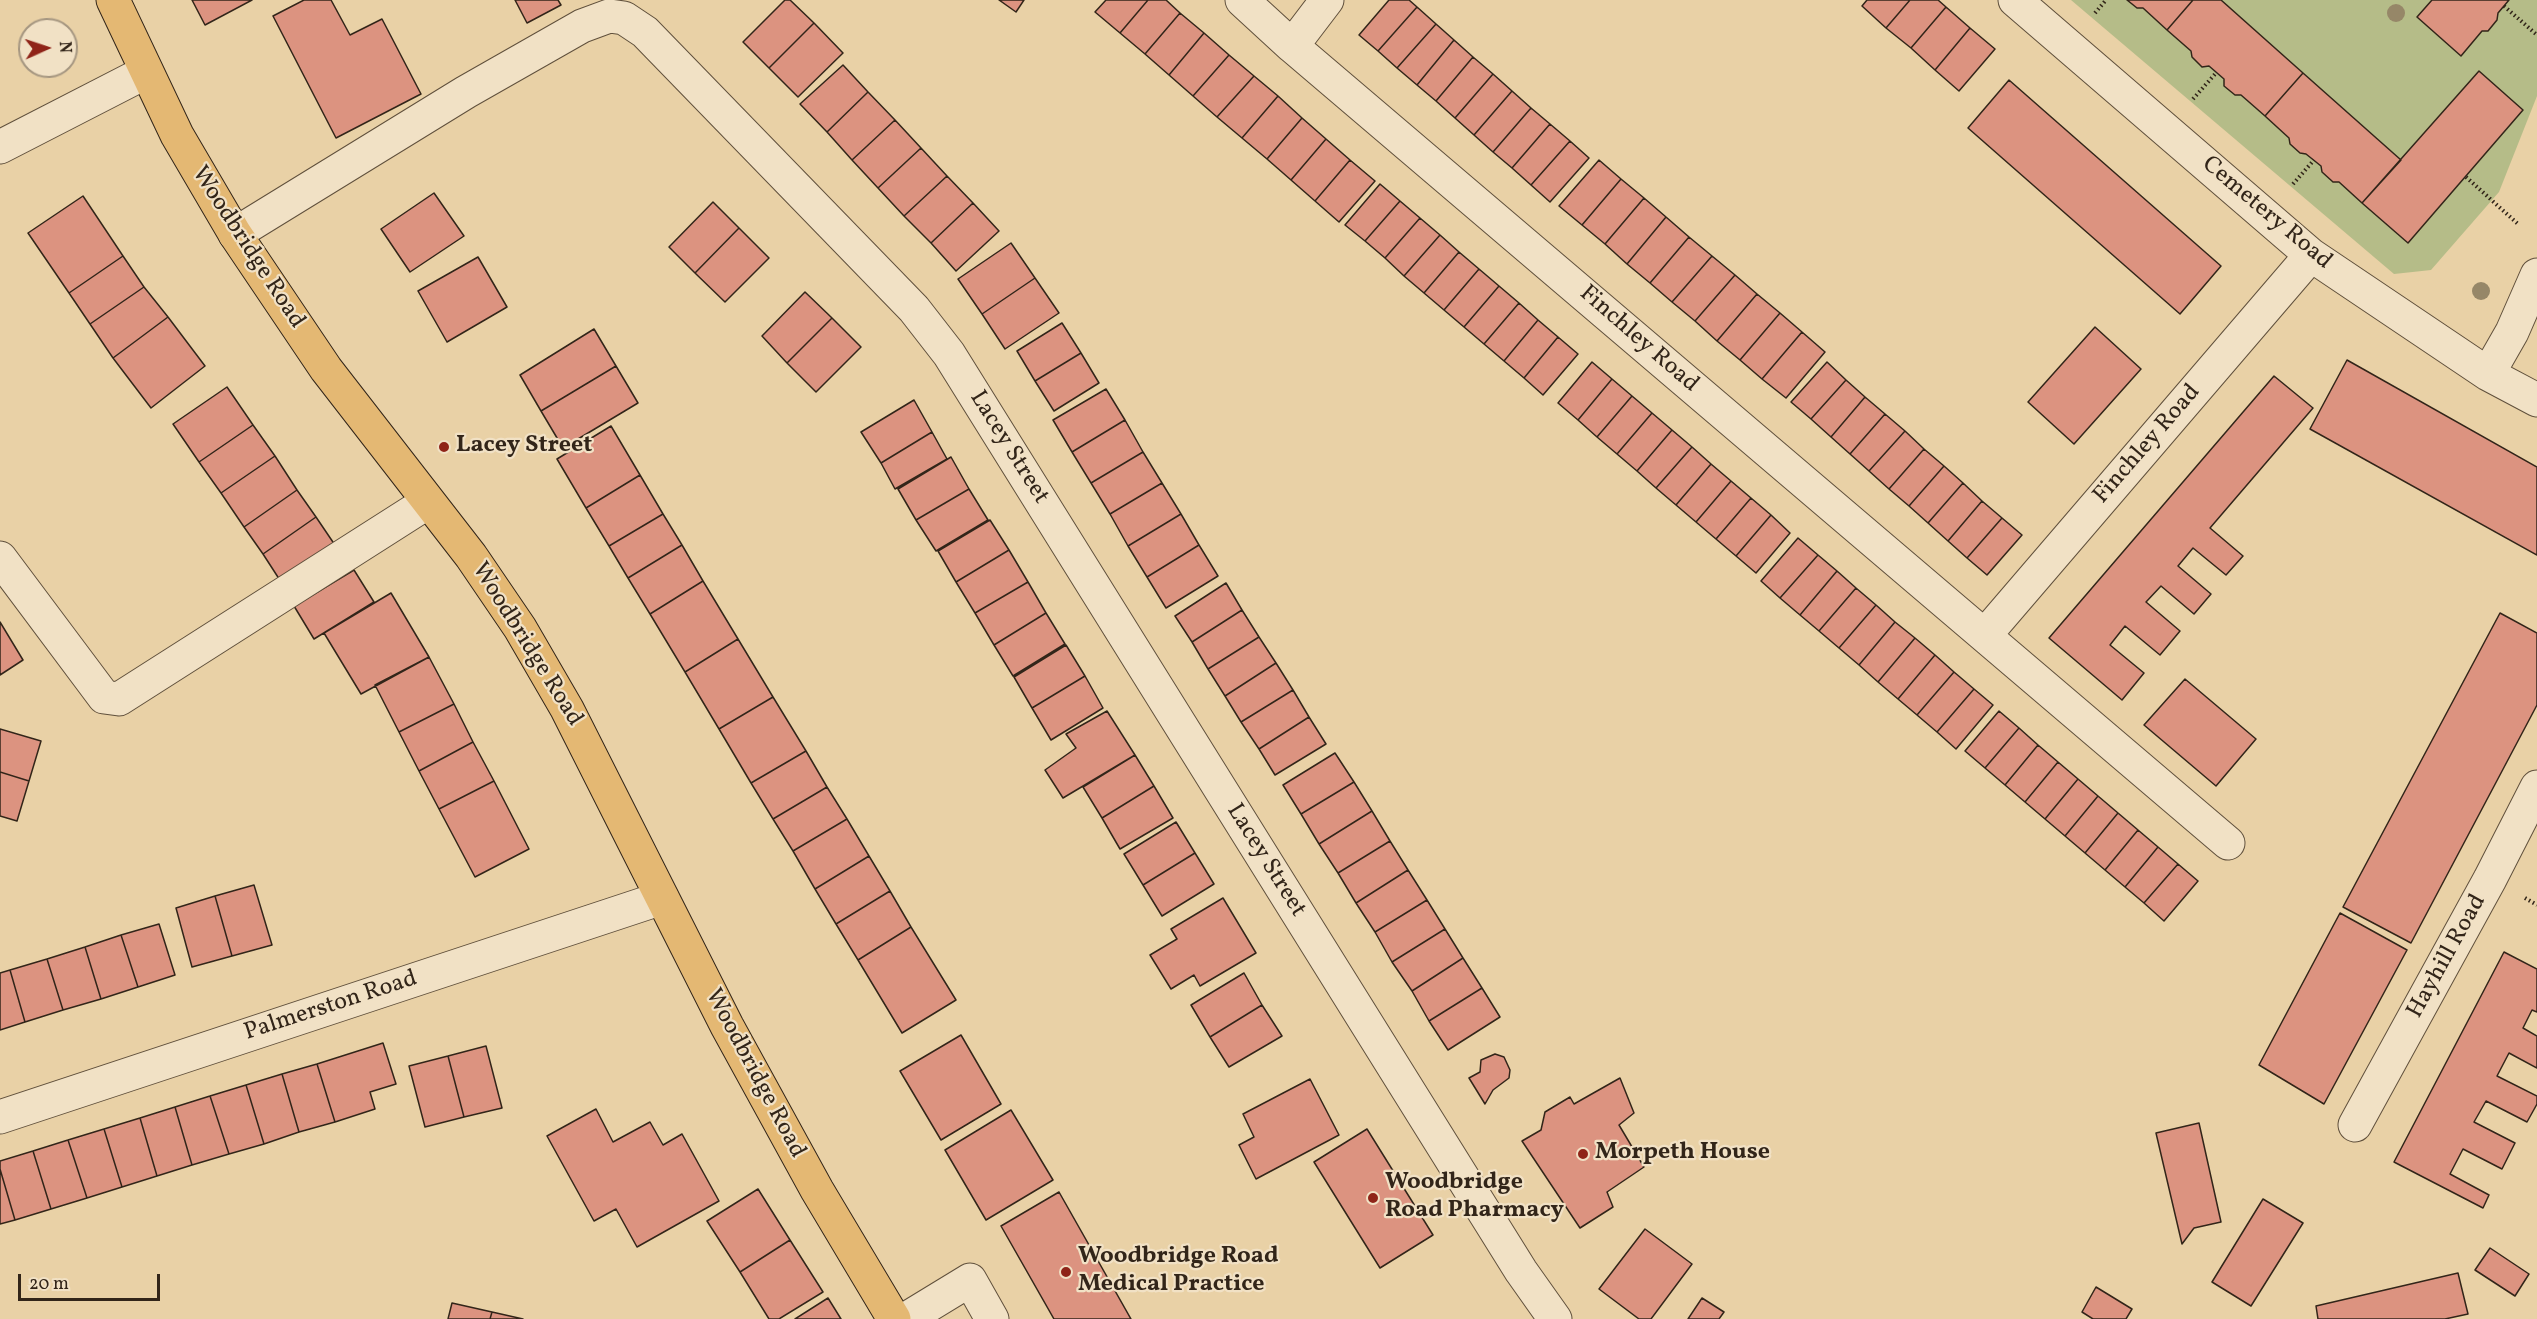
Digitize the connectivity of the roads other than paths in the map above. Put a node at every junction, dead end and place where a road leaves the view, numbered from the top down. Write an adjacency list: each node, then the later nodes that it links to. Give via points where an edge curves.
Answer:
1 (113, 0): 7 (main road, Woodbridge Road)
2 (1242, 0): 6 (street, Finchley Road)
3 (1327, 0): 6 (street)
4 (2015, 0): 10 (street, Cemetery Road)
5 (631, 9): 9 (street, Lacey Street, via 582,26 466,92); 25 (street, Lacey Street, via 645,32 914,309 949,354 1521,1271)
6 (1292, 45): 16 (street, Finchley Road)
7 (146, 72): 8 (street); 9 (main road, Woodbridge Road, via 177,135)
8 (0, 147)
9 (235, 234): 14 (main road, Woodbridge Road, via 326,369)
10 (2311, 255): 12 (street, Cemetery Road); 16 (street, Finchley Road)
11 (2537, 275): 12 (street)
12 (2488, 374): 13 (street, Cemetery Road)
13 (2537, 400)
14 (428, 502): 15 (street, via 119,699 104,697); 19 (main road, Woodbridge Road, via 520,628 567,709)
15 (0, 558)
16 (1985, 634): 18 (street, Finchley Road)
17 (2537, 788): 21 (street, Hayhill Road)
18 (2228, 843)
19 (662, 898): 20 (street, Palmerston Road); 22 (main road, Woodbridge Road, via 800,1160)
20 (0, 1117)
21 (2355, 1125)
22 (894, 1319)
23 (906, 1319): 24 (street, via 970,1280)
24 (992, 1319)
25 (1555, 1319)

